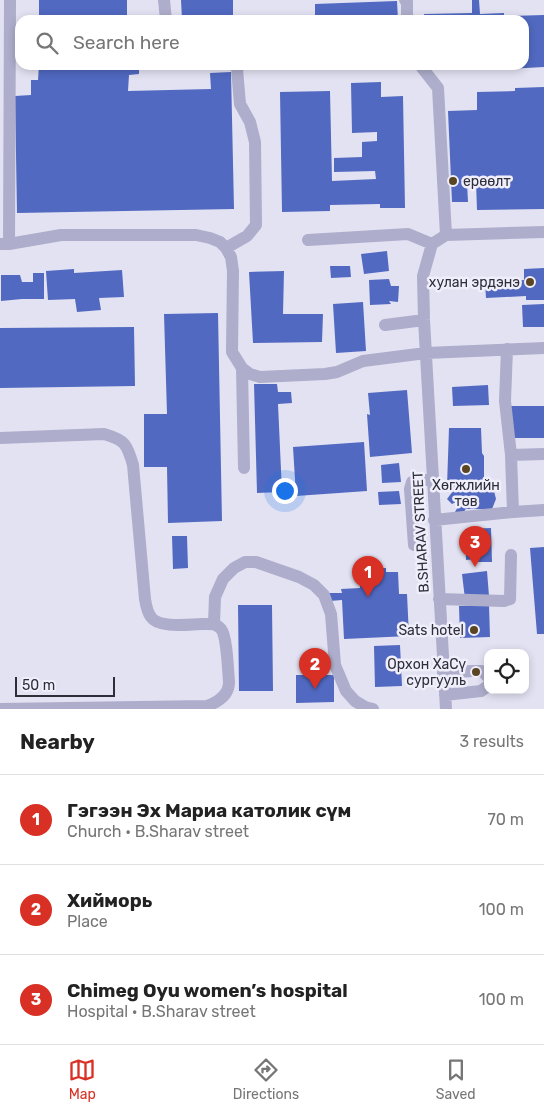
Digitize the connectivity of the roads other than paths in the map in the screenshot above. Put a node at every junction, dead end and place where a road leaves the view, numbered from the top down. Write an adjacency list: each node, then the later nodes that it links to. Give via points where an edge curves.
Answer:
1 (10, 0): 11 (street)
2 (164, 0): 4 (street)
3 (405, 0): 5 (street)
4 (166, 15)
5 (407, 15)
6 (237, 70): 13 (street, via 240,104 250,122 255,142 256,225 247,236)
7 (424, 70): 9 (street, via 438,88)
8 (544, 232): 9 (street)
9 (446, 235): 12 (street)
10 (308, 240): 12 (street, via 408,234)
11 (4, 244): 13 (street, via 61,235 196,235 220,242)
12 (432, 244): 14 (street, B.SHARAV STREET, via 423,276)
13 (226, 248): 19 (street, via 233,271 232,352)
14 (424, 320): 15 (street); 18 (street, B.SHARAV STREET)
15 (384, 325)
16 (544, 348): 17 (street)
17 (507, 349): 18 (street); 22 (street, via 505,402)
18 (426, 353): 19 (street, via 363,361 325,374 260,377); 24 (street, B.SHARAV STREET)
19 (242, 368): 23 (street)
20 (0, 438): 31 (street, via 104,434 124,442 133,465 147,609 152,619 159,623)
21 (544, 454): 22 (street)
22 (511, 455): 26 (street)
23 (244, 468)
24 (433, 479): 27 (street, B.SHARAV STREET); 28 (street, via 412,482 410,488)
25 (544, 510): 26 (street)
26 (513, 512): 27 (street)
27 (434, 520): 30 (street, B.SHARAV STREET)
28 (414, 545)
29 (511, 555): 30 (street, via 510,599)
30 (439, 600): 32 (street, B.SHARAV STREET)
31 (214, 624): 36 (street, via 225,638 229,685 222,699 215,703 207,706); 37 (street, via 215,597 224,579 239,565 256,562 299,576 324,595 331,614 335,664 346,691 355,701)
32 (443, 673): 33 (street); 35 (street, B.SHARAV STREET)
33 (484, 673)
34 (484, 688): 35 (street)
35 (445, 695): 38 (street, B.SHARAV STREET)
36 (0, 709)
37 (373, 709)
38 (446, 709)

